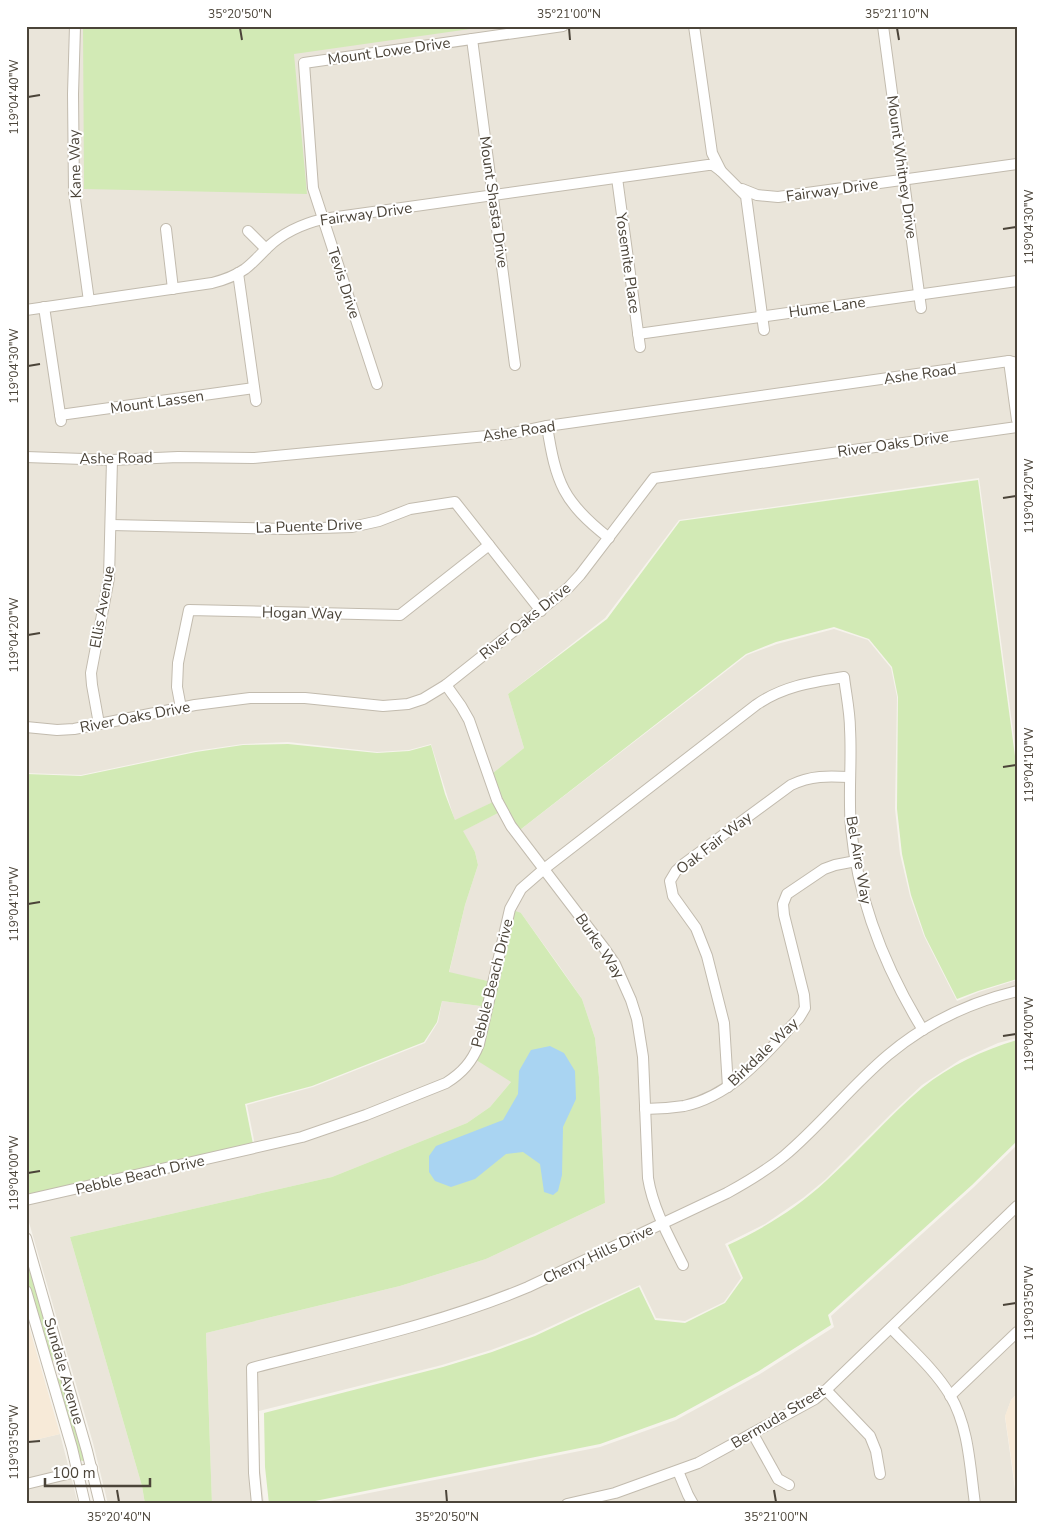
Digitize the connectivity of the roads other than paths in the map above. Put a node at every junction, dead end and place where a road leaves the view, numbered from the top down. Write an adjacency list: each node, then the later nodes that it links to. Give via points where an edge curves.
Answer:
1 (76, 26): 21 (street, Kane Way, via 74,192)
2 (564, 26): 5 (street, Mount Lowe Drive)
3 (694, 26): 8 (street, via 710,143)
4 (883, 26): 10 (street, Mount Whitney Drive)
5 (472, 39): 6 (street, Mount Lowe Drive); 12 (street, Mount Shasta Drive)
6 (304, 63): 13 (street, Tevis Drive, via 313,188)
7 (1017, 164): 10 (street, Fairway Drive)
8 (721, 171): 9 (street, Fairway Drive, via 708,165); 11 (street)
9 (617, 178): 12 (street, Fairway Drive); 27 (street, Yosemite Place)
10 (904, 180): 11 (street, Fairway Drive, via 778,197 757,195); 20 (street, Mount Whitney Drive)
11 (739, 188): 25 (street, via 746,196)
12 (493, 195): 13 (street, Fairway Drive); 30 (street, Mount Shasta Drive)
13 (324, 219): 16 (street, Fairway Drive, via 290,231); 31 (street, Tevis Drive)
14 (166, 229): 19 (street)
15 (248, 231): 16 (street)
16 (266, 249): 17 (street, Fairway Drive)
17 (238, 273): 19 (street, Fairway Drive, via 212,283); 32 (street)
18 (1017, 281): 20 (street, Hume Lane)
19 (173, 289): 21 (street, Fairway Drive)
20 (919, 295): 23 (street, Mount Whitney Drive); 25 (street, Hume Lane)
21 (89, 301): 22 (street, Fairway Drive)
22 (44, 307): 24 (street, Fairway Drive); 32 (street, Mount Lassen, via 60,419)
23 (921, 308)
24 (26, 310)
25 (762, 317): 26 (street); 27 (street, Hume Lane)
26 (764, 330)
27 (638, 334): 28 (street, Yosemite Place)
28 (640, 347)
29 (1014, 360): 34 (street); 35 (street, Ashe Road)
30 (515, 365)
31 (377, 384)
32 (254, 388): 33 (street)
33 (256, 401)
34 (1017, 420)
35 (547, 426): 38 (street, Ashe Road, via 508,434 253,458); 40 (street, via 553,462 563,489 580,513)
36 (1017, 427): 40 (street, River Oaks Drive, via 654,478)
37 (26, 457): 38 (street, Ashe Road)
38 (112, 460): 39 (street, Ellis Avenue)
39 (111, 525): 41 (street, La Puente Drive, via 352,527 410,509 456,502); 46 (street, Ellis Avenue, via 109,578 91,674)
40 (609, 538): 42 (street, River Oaks Drive, via 568,588)
41 (489, 545): 42 (street, La Puente Drive); 45 (street, Hogan Way, via 400,615 189,610 178,663 177,687)
42 (541, 611): 44 (street, River Oaks Drive)
43 (844, 677): 48 (street, Bel Aire Way, via 850,730); 50 (street, Pebble Beach Drive, via 796,685 763,700)
44 (446, 685): 45 (street, River Oaks Drive, via 423,699 395,706 278,697 223,700); 50 (street, Burke Way, via 469,720 502,811)
45 (181, 708): 46 (street, River Oaks Drive)
46 (99, 724): 47 (street, River Oaks Drive, via 57,730)
47 (26, 726)
48 (850, 777): 49 (street, Bel Aire Way); 53 (street, Oak Fair Way, via 819,776 791,784 685,863 670,881 673,896 696,928 707,956 724,1023)
49 (856, 861): 52 (street, Bel Aire Way, via 880,949); 53 (street, Birkdale Way, via 824,869 787,894 783,904 784,915 805,1008 799,1018)
50 (544, 869): 54 (street, Burke Way, via 604,948 624,982 641,1038); 55 (street, Pebble Beach Drive, via 520,889 512,904 479,1044 469,1063 454,1078 366,1115 302,1137)
51 (1017, 990): 52 (street, Cherry Hills Drive, via 972,1005)
52 (922, 1030): 57 (street, Cherry Hills Drive, via 872,1069 800,1142 765,1170 727,1194)
53 (728, 1087): 54 (street, Birkdale Way, via 685,1105)
54 (646, 1110): 57 (street, Burke Way, via 648,1178)
55 (26, 1200)
56 (1017, 1206): 61 (street, Bermuda Street)
57 (663, 1224): 59 (street, Burke Way); 75 (street, Cherry Hills Drive, via 474,1309 252,1368)
58 (26, 1238): 66 (street, Sundale Avenue)
59 (683, 1265)
60 (26, 1291): 68 (street, Sundale Avenue)
61 (890, 1328): 63 (street, Bermuda Street); 64 (street, via 935,1374)
62 (1017, 1332): 64 (street)
63 (826, 1390): 65 (street, Bermuda Street); 69 (street, via 870,1436)
64 (950, 1396): 78 (street, via 965,1436)
65 (753, 1434): 67 (street, Bermuda Street); 71 (street, via 778,1479)
66 (92, 1468): 68 (street); 74 (street, Sundale Avenue)
67 (678, 1471): 72 (street, Bermuda Street); 77 (street)
68 (78, 1472): 70 (street); 73 (street, Sundale Avenue)
69 (880, 1474)
70 (26, 1484)
71 (789, 1485)
72 (608, 1500): 76 (street, Bermuda Street)
73 (85, 1504)
74 (100, 1504)
75 (257, 1504)
76 (567, 1504)
77 (693, 1504)
78 (976, 1504)

